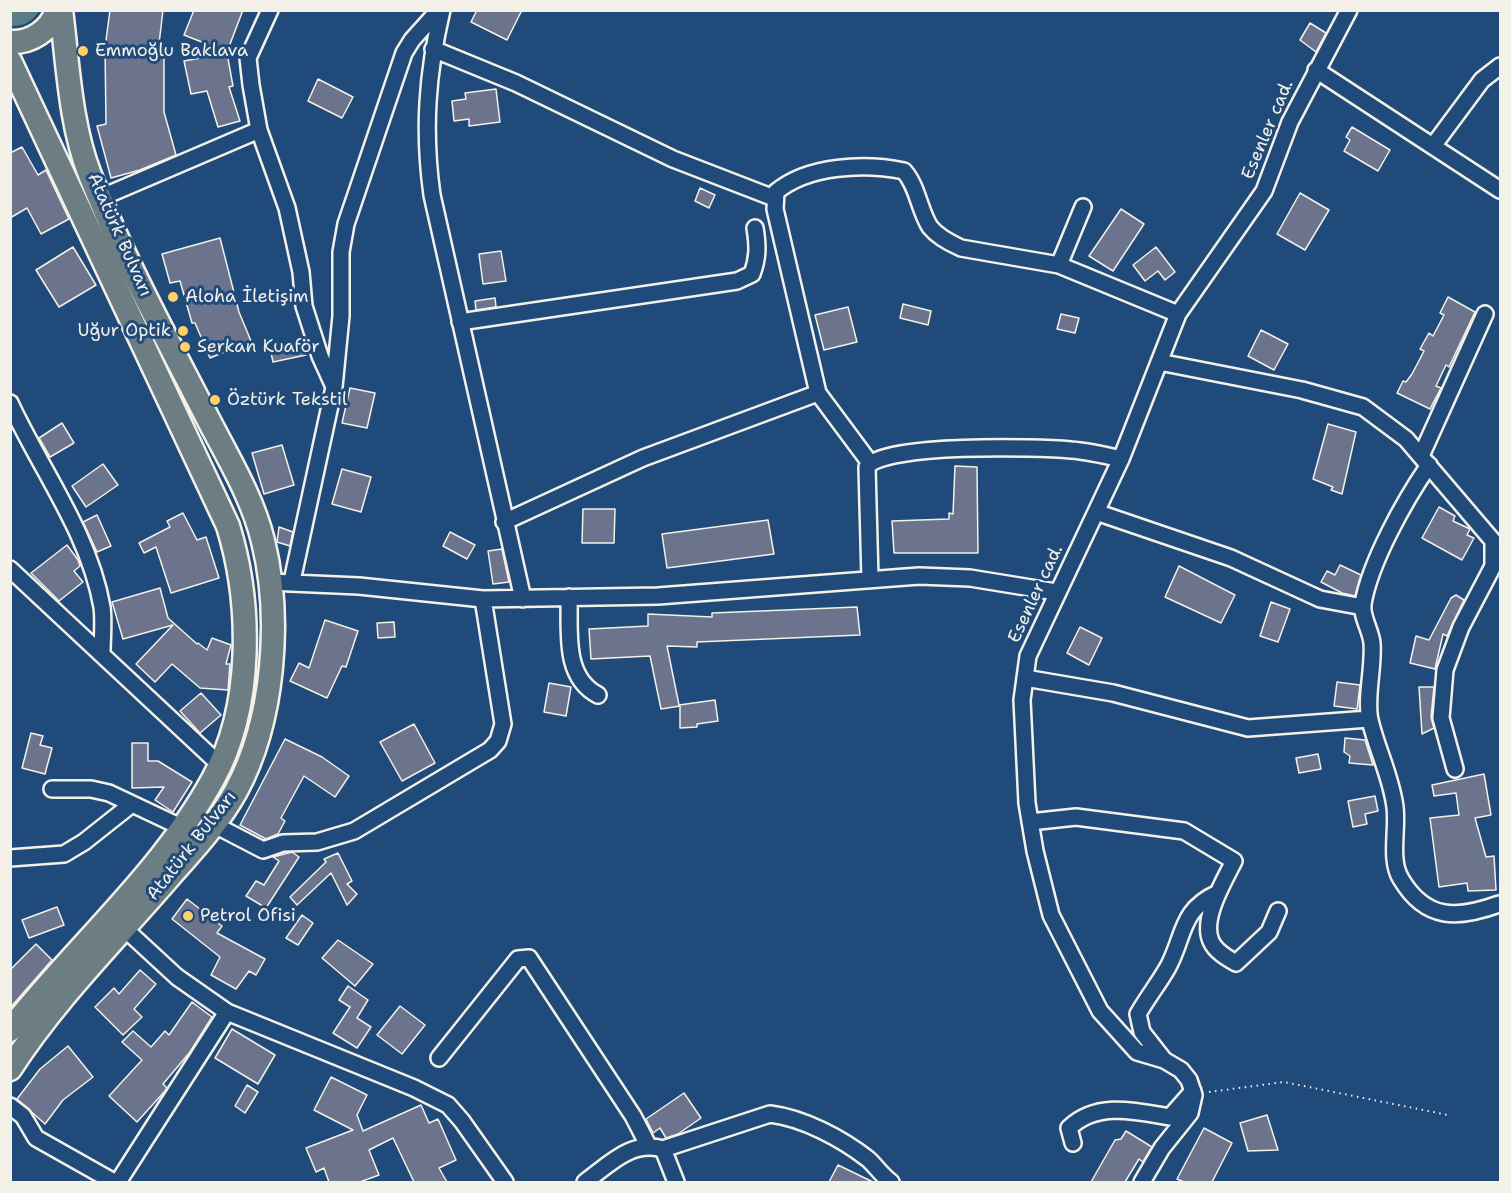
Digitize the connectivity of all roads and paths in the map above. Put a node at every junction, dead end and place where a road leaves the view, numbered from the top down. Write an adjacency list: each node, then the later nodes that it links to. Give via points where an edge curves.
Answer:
1 (59, 10): 5 (highway, via 47,28 33,38); 13 (highway, Atatürk Bulvarı, via 80,136)
2 (270, 10): 10 (street, via 248,58)
3 (441, 10): 6 (street); 22 (street, via 405,53 346,224)
4 (1349, 10): 9 (street, Esenler cad.)
5 (10, 42)
6 (434, 49): 14 (street, via 516,83 673,159); 20 (street, via 428,80 426,156)
7 (10, 61): 43 (highway, Atatürk Bulvarı, via 204,470 235,549 244,613 244,663 232,727)
8 (1500, 66): 11 (street, via 1482,80)
9 (1316, 70): 11 (street); 18 (street, Esenler cad., via 1290,122 1264,191)
10 (259, 130): 13 (street); 22 (street, via 287,207 304,306)
11 (1433, 146): 12 (street)
12 (1500, 190)
13 (100, 198): 33 (highway, Atatürk Bulvarı, via 249,500 263,541)
14 (774, 198): 17 (street, via 783,186 831,169 904,171 930,226 947,241 961,249); 23 (street)
15 (1083, 207): 17 (street)
16 (755, 228): 20 (street, via 757,262 752,274 737,281)
17 (1059, 265): 18 (street)
18 (1178, 314): 21 (street, Esenler cad.)
19 (1485, 314): 26 (street)
20 (460, 322): 29 (street)
21 (1159, 362): 25 (street, Esenler cad.); 26 (street, via 1302,390 1363,407 1406,439)
22 (334, 387): 32 (street)
23 (818, 393): 27 (street); 29 (street, via 643,458)
24 (10, 402): 39 (street, via 96,579 102,610)
25 (1121, 459): 27 (street, via 1071,450 961,449 897,453); 28 (street, Esenler cad.)
26 (1425, 461): 38 (street, via 1375,568); 44 (street, via 1493,541 1492,566 1461,627 1445,670 1441,718)
27 (870, 463): 31 (street, via 866,484)
28 (1096, 512): 34 (street, Esenler cad.); 38 (street, via 1231,558 1320,599)
29 (504, 522): 37 (street)
30 (10, 569): 39 (street)
31 (870, 579): 34 (street, via 970,578); 35 (street, via 743,592)
32 (292, 581): 33 (street); 36 (street)
33 (269, 582): 48 (highway, Atatürk Bulvarı, via 271,649 265,709 242,778)
34 (1056, 592): 40 (street, Esenler cad., via 1028,656)
35 (569, 597): 37 (street); 41 (street, via 572,661 579,680)
36 (483, 599): 37 (street); 48 (street, via 503,724 498,741 489,750 354,831 317,842 283,843 263,850)
37 (523, 599)
38 (1363, 608): 42 (street, via 1373,652)
39 (102, 653): 43 (street)
40 (1025, 678): 42 (street, via 1113,693 1248,728); 47 (street, Esenler cad., via 1022,700)
41 (598, 695)
42 (1369, 718): 52 (street, via 1388,769 1396,809 1399,877 1431,909 1449,916 1471,915)
43 (219, 764): 49 (highway, Atatürk Bulvarı)
44 (1455, 769)
45 (52, 789): 46 (street, via 91,789)
46 (132, 804): 49 (street); 50 (street, via 64,854)
47 (1030, 822): 51 (street, via 1076,817 1184,831 1234,861); 58 (street, Esenler cad., via 1051,915 1100,1011 1137,1052)
48 (213, 824): 54 (highway, Atatürk Bulvarı)
49 (183, 828): 54 (highway, Atatürk Bulvarı)
50 (10, 858)
51 (1218, 893): 53 (street, via 1213,903 1211,941 1236,963 1269,932); 58 (street, via 1193,909 1168,966 1138,1014 1142,1032)
52 (1499, 904)
53 (1278, 911)
54 (127, 916): 55 (street, via 177,976); 56 (highway, Atatürk Bulvarı); 59 (highway, Atatürk Bulvarı)
55 (227, 1012): 66 (street); 67 (street, via 448,1105)
56 (10, 1030)
57 (439, 1058): 64 (street, via 518,959 529,958)
58 (1164, 1060): 60 (street, Esenler cad., via 1189,1080)
59 (10, 1069)
60 (1193, 1093): 62 (path, via 1284,1082); 63 (street, via 1170,1117 1113,1109 1080,1118 1069,1128); 71 (street, via 1190,1113)
61 (10, 1107): 66 (street, via 23,1116 36,1138)
62 (1448, 1115)
63 (1072, 1143)
64 (648, 1145): 65 (street); 68 (street, via 626,1152)
65 (663, 1149): 69 (street); 70 (street, via 760,1116 786,1116 868,1159)
66 (116, 1182)
67 (505, 1182)
68 (585, 1182)
69 (676, 1182)
70 (891, 1182)
71 (1142, 1182)

